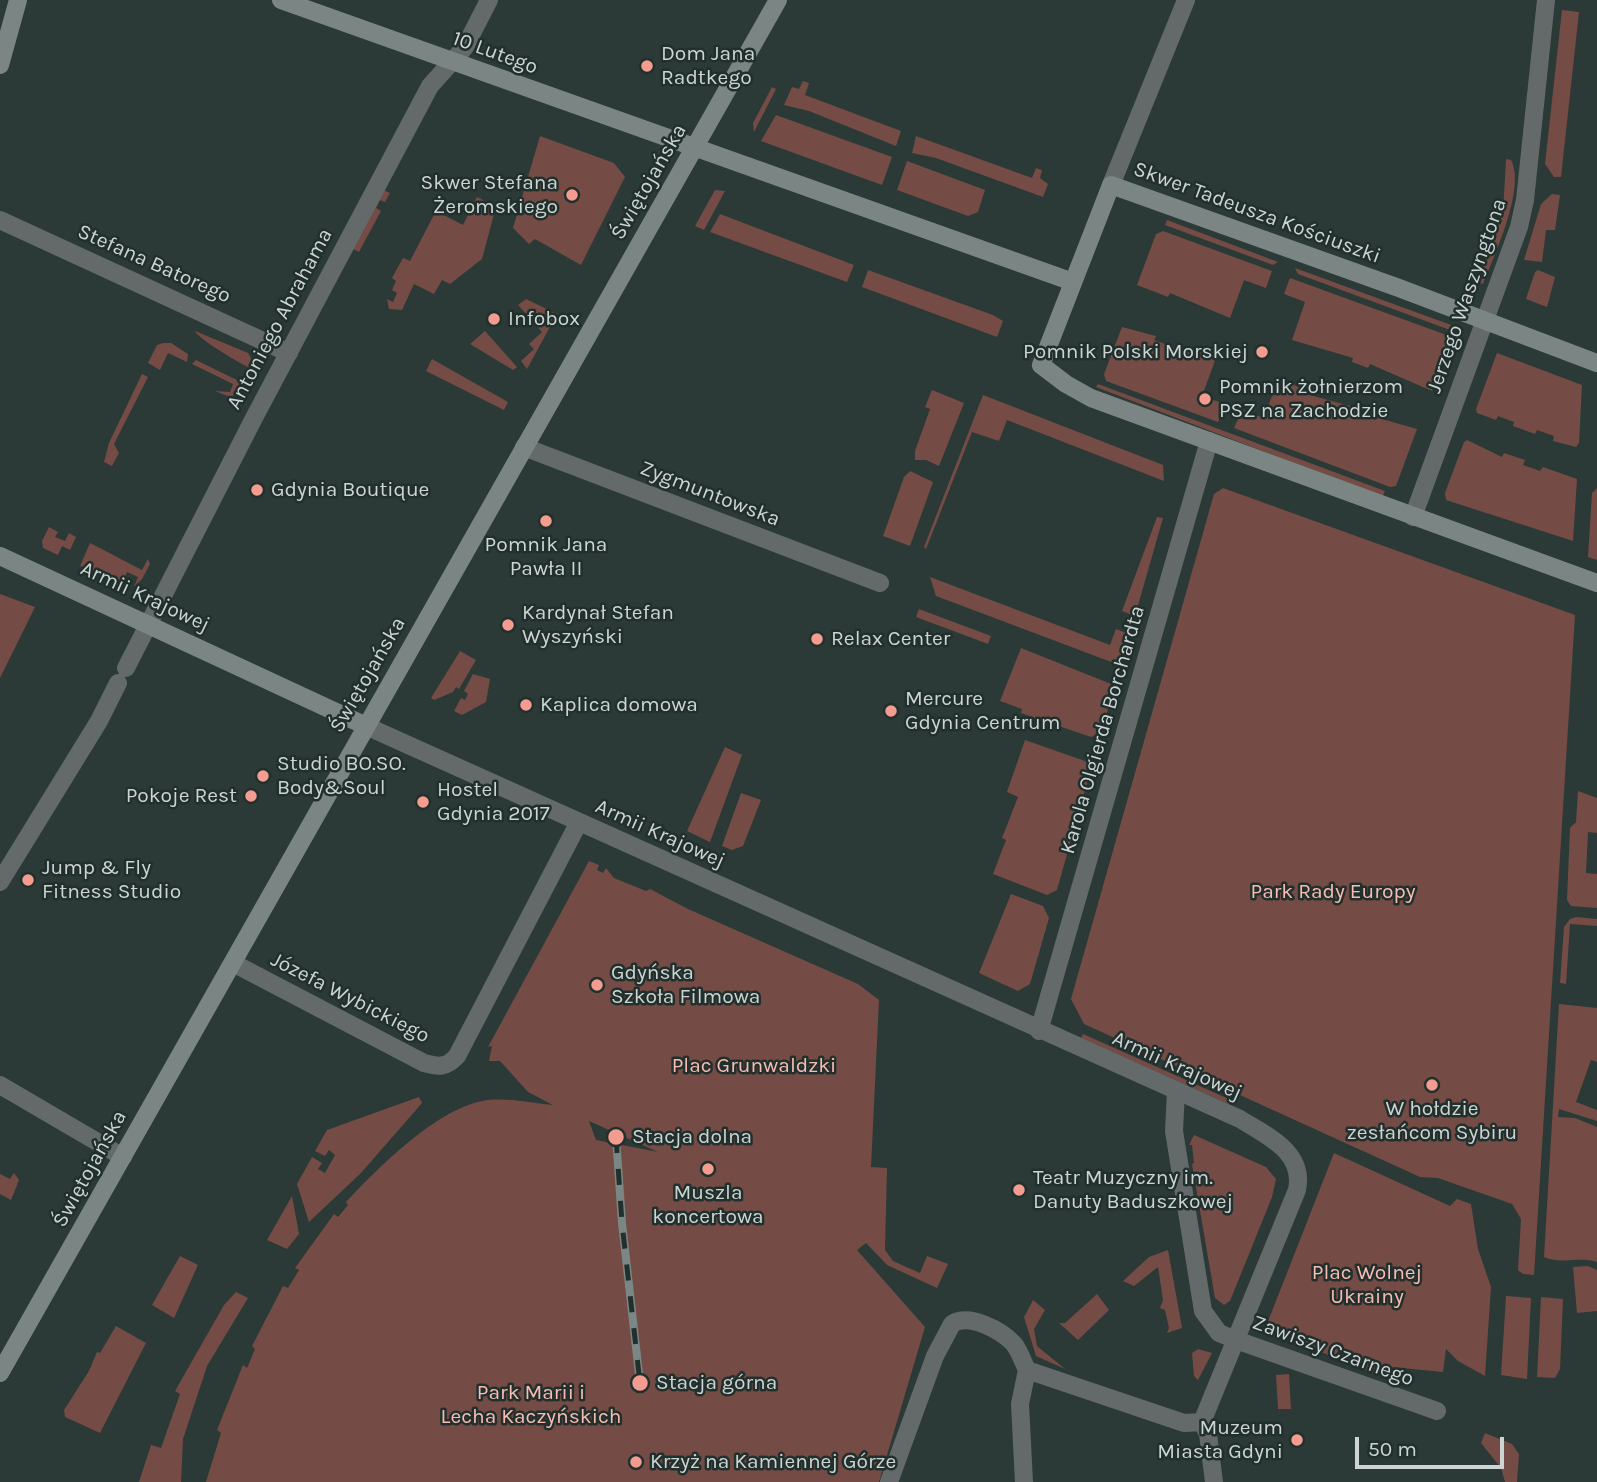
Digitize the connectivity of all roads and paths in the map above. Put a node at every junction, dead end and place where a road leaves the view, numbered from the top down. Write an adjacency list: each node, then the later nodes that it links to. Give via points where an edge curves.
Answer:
1 (19, 0): 8 (street)
2 (281, 0): 7 (street, 10 Lutego)
3 (489, 0): 7 (street, Antoniego Abrahama, via 466,47)
4 (778, 0): 9 (street, Świętojańska)
5 (1186, 0): 10 (street)
6 (1546, 0): 13 (street, Jerzego Waszyngtona, via 1525,200)
7 (452, 61): 9 (street, 10 Lutego); 14 (street, Antoniego Abrahama, via 430,86)
8 (0, 65)
9 (695, 148): 12 (street); 17 (street, Świętojańska)
10 (1111, 185): 12 (street, Skwer Tadeusza Kościuszki); 13 (street, Skwer Tadeusza Kościuszki)
11 (0, 220): 14 (street, Stefana Batorego)
12 (1073, 282): 16 (street, Skwer Tadeusza Kościuszki, via 1041,365 1091,398)
13 (1484, 323): 15 (street, Skwer Tadeusza Kościuszki); 18 (street, Jerzego Waszyngtona)
14 (289, 353): 22 (street, Antoniego Abrahama)
15 (1597, 363)
16 (1209, 441): 18 (street, Skwer Tadeusza Kościuszki); 27 (street, Karola Olgierda Borchardta)
17 (524, 447): 20 (street, Zygmuntowska); 23 (street, Świętojańska)
18 (1413, 517): 21 (street, Skwer Tadeusza Kościuszki)
19 (0, 556): 22 (street, Armii Krajowej)
20 (880, 583)
21 (1597, 583)
22 (148, 624): 23 (street, Armii Krajowej); 25 (street, Antoniego Abrahama, via 99,721)
23 (366, 726): 24 (street, Armii Krajowej); 26 (street, Świętojańska)
24 (579, 822): 26 (street, Józefa Wybickiego, via 449,1064 424,1063); 27 (street, Armii Krajowej)
25 (0, 882)
26 (233, 963): 30 (street, Świętojańska)
27 (1039, 1031): 29 (street, Armii Krajowej)
28 (0, 1086): 30 (street)
29 (1177, 1090): 31 (street, Armii Krajowej, via 1240,1119 1283,1147); 32 (street, via 1174,1131 1203,1311 1212,1327)
30 (123, 1157): 34 (street, Świętojańska)
31 (1294, 1161): 32 (street, Zawiszy Czarnego, via 1297,1190)
32 (1236, 1340): 35 (street, Zawiszy Czarnego); 36 (street)
33 (1027, 1370): 36 (street, via 1184,1423); 37 (street, via 1005,1337 971,1320 952,1324 935,1356); 38 (street, via 1020,1404)
34 (0, 1373)
35 (1437, 1411)
36 (1202, 1422): 39 (street, via 1208,1434)
37 (889, 1482)
38 (1024, 1482)
39 (1213, 1482)

